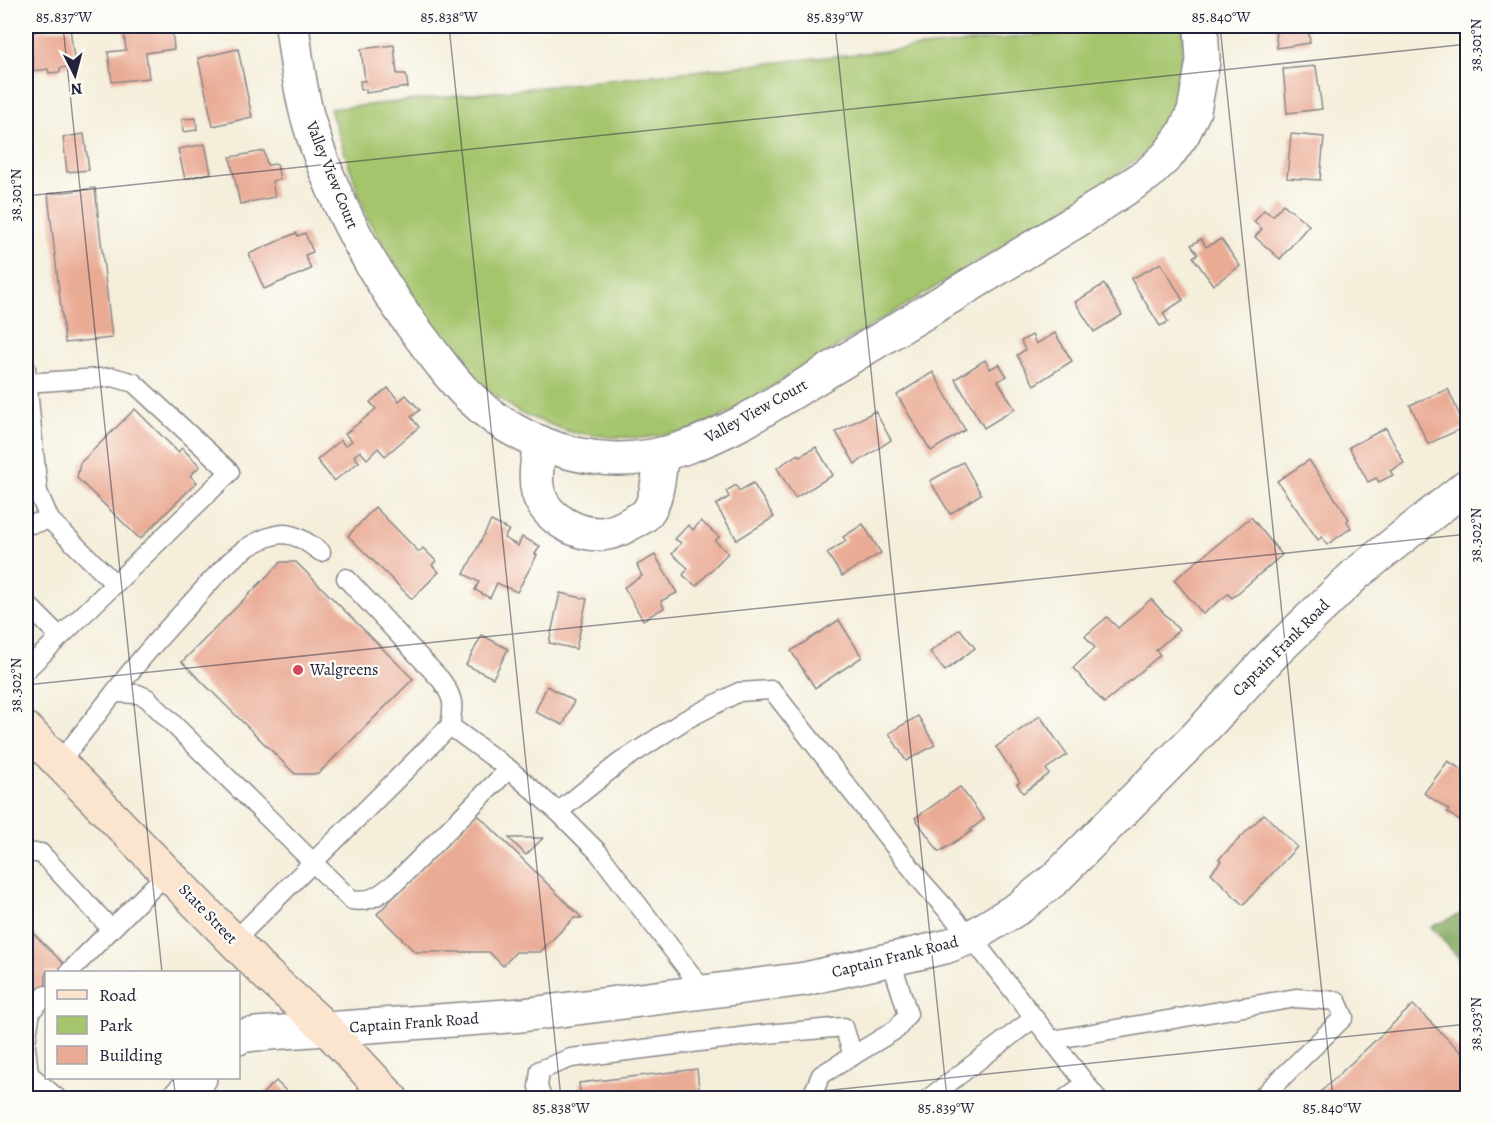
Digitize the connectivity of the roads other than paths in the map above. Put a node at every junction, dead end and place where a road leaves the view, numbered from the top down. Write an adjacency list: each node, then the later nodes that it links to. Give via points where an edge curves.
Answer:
1 (292, 26): 4 (street, Valley View Court, via 298,75 325,167 376,270 410,324 472,400 497,419)
2 (1201, 26): 5 (street, Valley View Court, via 1203,61 1194,111 1168,155 1148,174 745,421 714,437)
3 (26, 378): 7 (lane, via 38,492); 11 (lane, via 113,377 134,383 230,472)
4 (540, 442): 5 (street, Valley View Court, via 584,456 616,459); 5 (street, via 538,495 556,520 585,532 606,534 646,514 655,496)
5 (662, 454)
6 (1467, 485): 25 (street, Captain Frank Road, via 1356,574 1055,879 1020,907)
7 (50, 520): 8 (lane); 11 (lane)
8 (26, 525)
9 (321, 552): 15 (lane, via 296,536 282,534 243,550 139,659)
10 (346, 578): 16 (lane, via 451,694)
11 (115, 584): 13 (lane)
12 (26, 603): 13 (lane)
13 (59, 636): 14 (lane)
14 (26, 670)
15 (114, 693): 18 (lane); 22 (lane, via 147,698)
16 (450, 726): 19 (lane); 22 (lane)
17 (26, 729): 18 (main road, State Street)
18 (59, 763): 23 (main road, State Street)
19 (509, 769): 20 (lane); 22 (lane, via 381,894 367,900 351,900)
20 (558, 812): 25 (lane, via 619,763 685,720 739,692 772,690 923,883); 29 (lane, via 598,852)
21 (26, 853): 24 (lane, via 40,853)
22 (312, 862): 26 (lane)
23 (167, 873): 24 (lane); 26 (main road, State Street)
24 (111, 929): 28 (lane)
25 (971, 937): 27 (street, Captain Frank Road); 31 (lane)
26 (234, 941): 32 (main road, State Street)
27 (891, 960): 29 (street, Captain Frank Road, via 805,979); 36 (lane, via 908,1014 897,1029)
28 (70, 971)
29 (703, 990): 32 (street, Captain Frank Road, via 522,1015)
30 (45, 996): 35 (lane, via 31,1011)
31 (1034, 1018): 34 (lane); 45 (lane)
32 (328, 1030): 33 (street, Captain Frank Road); 42 (main road, State Street)
33 (240, 1037)
34 (1052, 1040): 39 (lane); 48 (lane, via 1296,998 1337,1001 1344,1017)
35 (26, 1042)
36 (853, 1056): 43 (lane, via 844,1027 571,1058 540,1070 538,1087); 44 (lane, via 820,1075)
37 (26, 1057): 40 (lane, via 29,1074)
38 (198, 1079): 41 (street)
39 (1085, 1084): 46 (lane); 47 (lane)
40 (57, 1098)
41 (180, 1098)
42 (391, 1098)
43 (542, 1098)
44 (811, 1098)
45 (929, 1098)
46 (1066, 1098)
47 (1097, 1098)
48 (1262, 1098)

